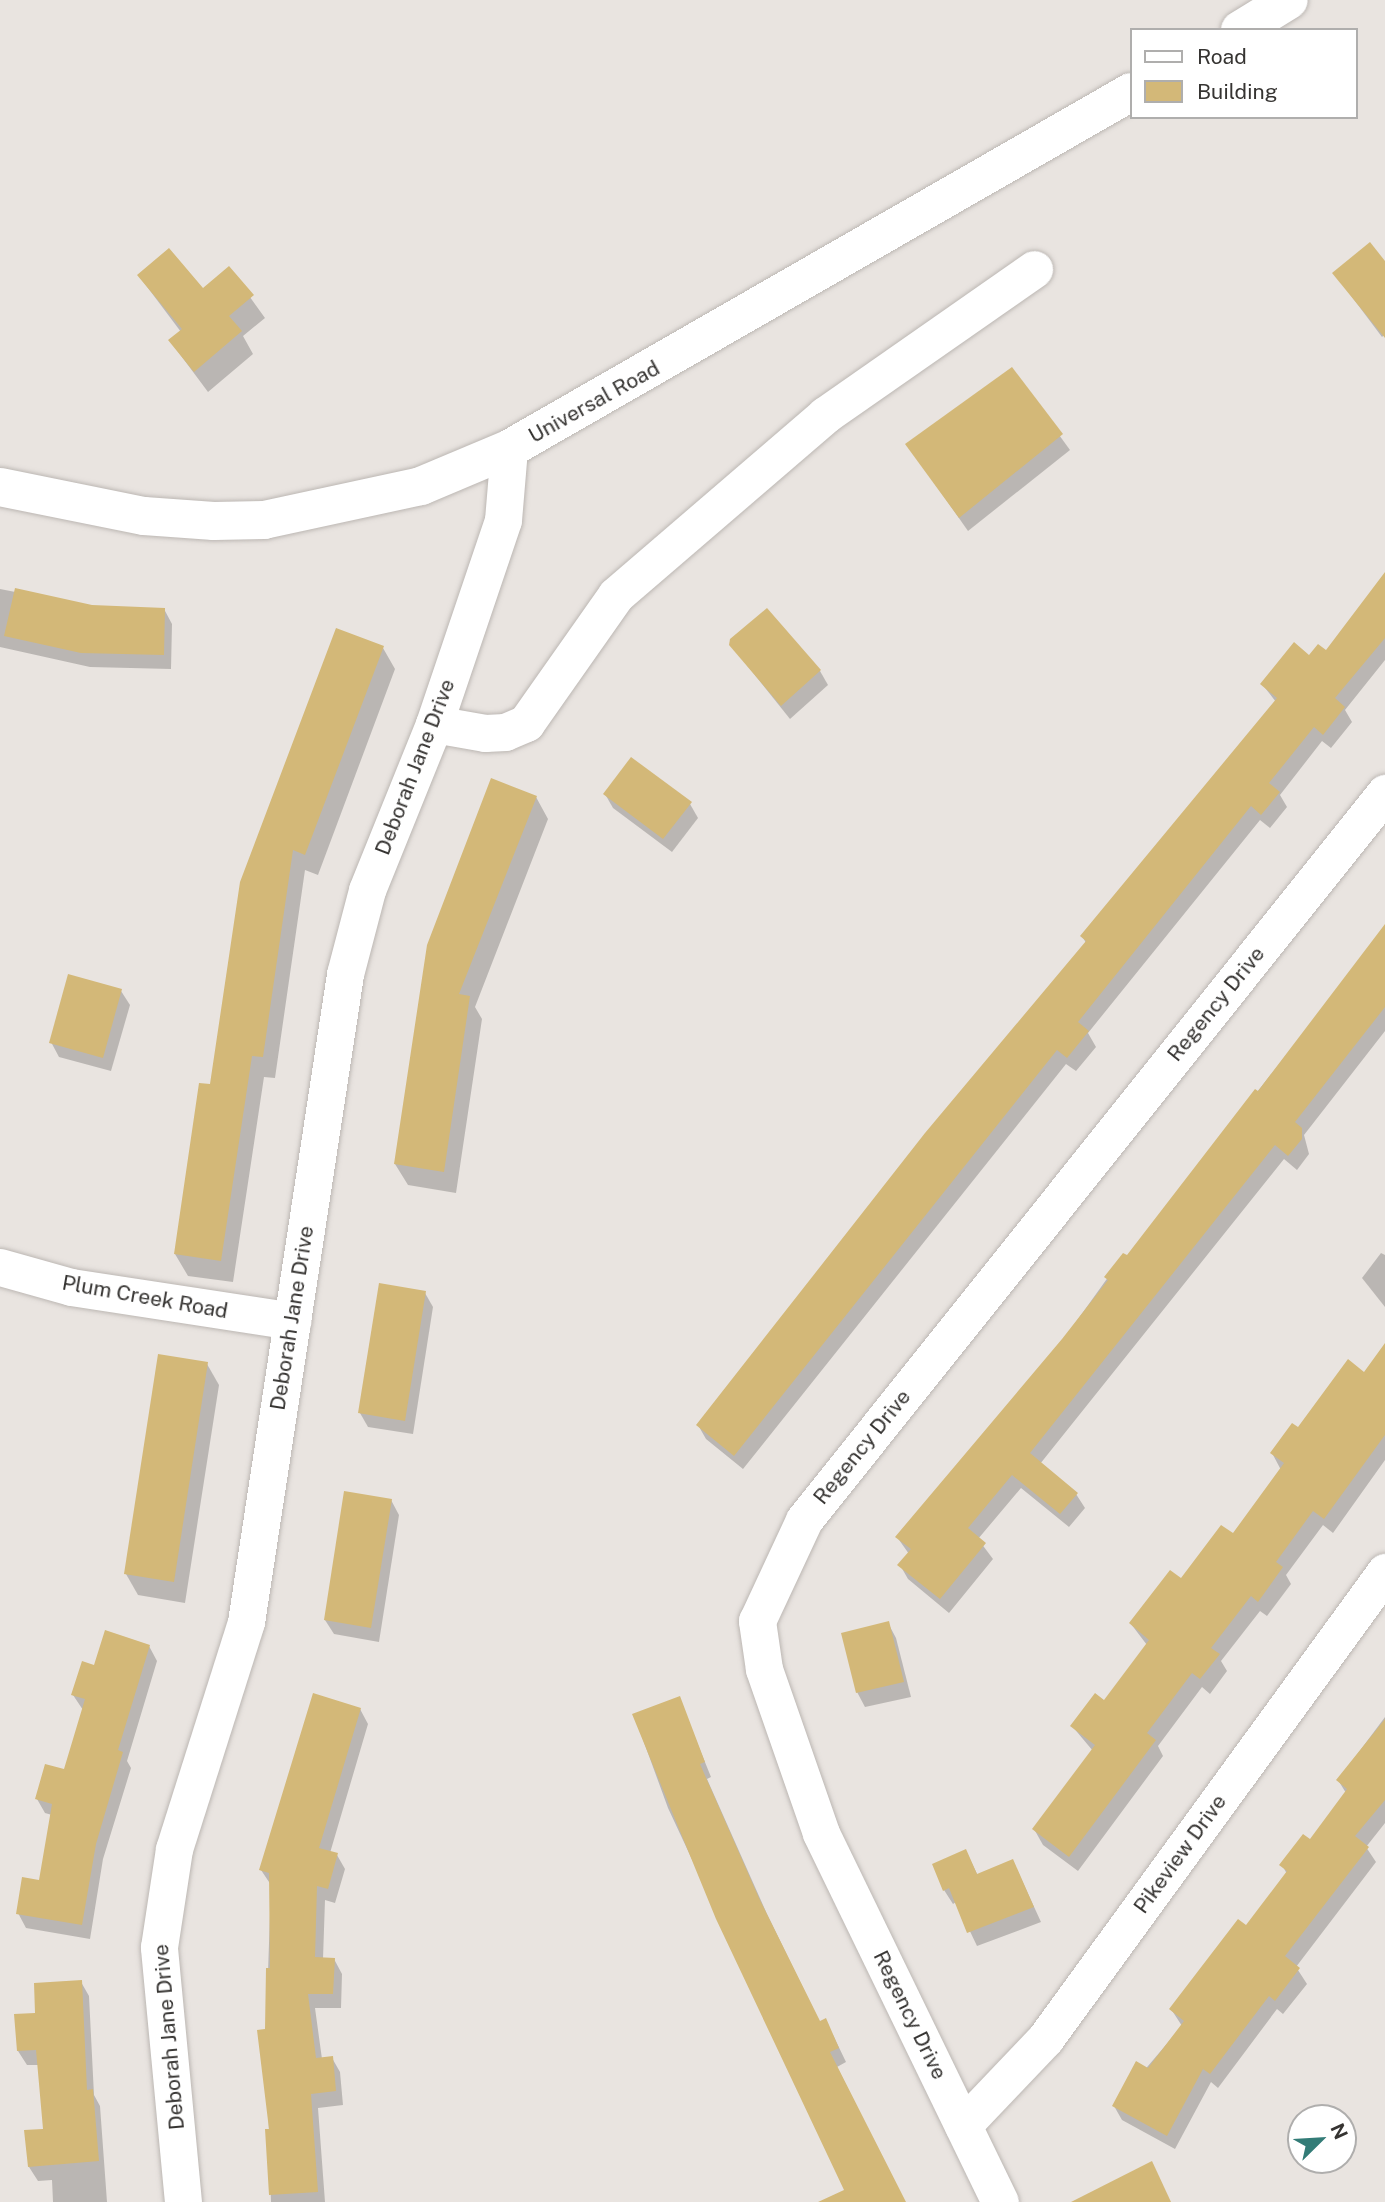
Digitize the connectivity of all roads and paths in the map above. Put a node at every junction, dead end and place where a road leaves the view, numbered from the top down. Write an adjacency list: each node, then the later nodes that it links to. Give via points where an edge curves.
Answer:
1 (1289, 0): 2 (street)
2 (1243, 28)
3 (1130, 93): 5 (street, Universal Road)
4 (1034, 269): 7 (street, via 825,415 616,596 526,723 505,732 485,733)
5 (509, 449): 6 (street, Universal Road, via 421,486 264,520 144,516); 7 (street, Deborah Jane Drive, via 503,520)
6 (0, 486)
7 (434, 724): 10 (street, Deborah Jane Drive, via 367,890 345,974)
8 (1385, 793): 12 (street, Regency Drive, via 804,1520 757,1621 764,1669 821,1833)
9 (0, 1267): 10 (street, Plum Creek Road, via 71,1287)
10 (292, 1321): 13 (street, Deborah Jane Drive, via 246,1622 174,1849 159,1947)
11 (1385, 1572): 12 (street, Pikeview Drive, via 1045,2039)
12 (963, 2125): 14 (street, Regency Drive)
13 (183, 2202)
14 (999, 2202)

